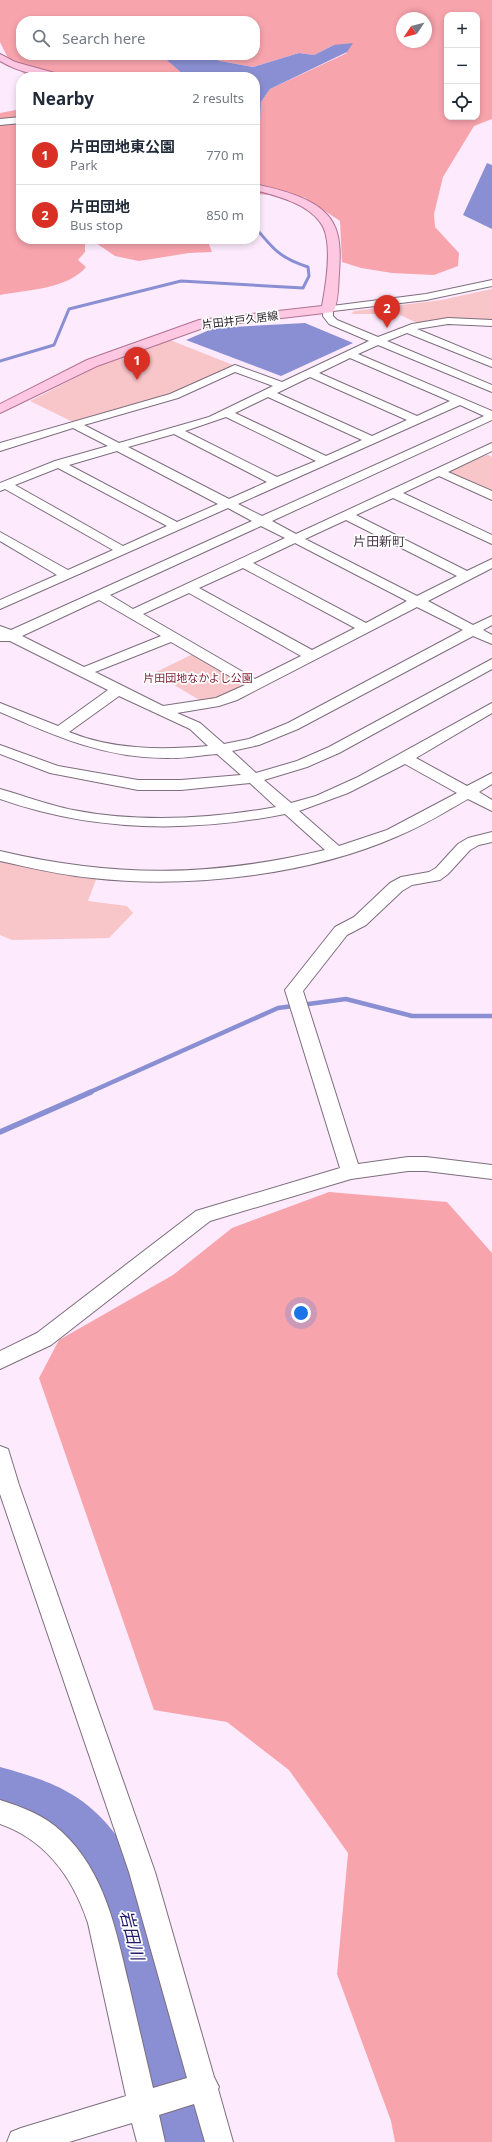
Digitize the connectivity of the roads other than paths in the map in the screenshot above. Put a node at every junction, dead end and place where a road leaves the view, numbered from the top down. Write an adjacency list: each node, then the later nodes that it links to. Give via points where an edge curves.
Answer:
1 (0, 57): 2 (main road, via 12,64)
2 (40, 72)
3 (16, 120): 4 (street)
4 (0, 122)
5 (260, 188): 7 (main road, via 290,197 326,221 333,262)
6 (492, 283): 7 (street, via 426,297)
7 (328, 309): 12 (street, via 328,316 333,322); 20 (main road, 片田井戸久居線, via 204,323 92,363)
8 (467, 321): 9 (street); 10 (street, via 430,323); 11 (street)
9 (492, 323)
10 (407, 329): 12 (street); 14 (street)
11 (492, 331)
12 (377, 341): 13 (street); 17 (street)
13 (349, 354): 15 (street); 19 (street)
14 (492, 364)
15 (310, 373): 16 (street); 23 (street)
16 (282, 386): 18 (street); 24 (street, via 235,368 174,396)
17 (492, 389)
18 (268, 393): 21 (street); 26 (street)
19 (460, 401): 22 (street); 23 (street)
20 (0, 409)
21 (226, 413): 25 (street); 30 (street)
22 (492, 416): 39 (street)
23 (417, 420): 26 (street)
24 (74, 424): 27 (street); 28 (street)
25 (175, 430): 28 (street); 33 (street)
26 (371, 440): 30 (street)
27 (0, 447)
28 (118, 447): 31 (street); 37 (street)
29 (490, 450): 32 (street)
30 (326, 460): 33 (street)
31 (59, 464): 34 (street); 40 (street)
32 (439, 472): 35 (street); 36 (street)
33 (277, 482): 37 (street)
34 (3, 486): 44 (street)
35 (393, 493): 38 (street); 43 (street)
36 (492, 496)
37 (228, 504): 39 (street); 40 (street)
38 (346, 515): 42 (street); 48 (street)
39 (261, 521): 42 (street); 50 (street)
40 (177, 527): 44 (street)
41 (0, 536): 47 (street)
42 (295, 539): 45 (street); 52 (street)
43 (492, 540)
44 (122, 550): 47 (street)
45 (243, 563): 49 (street); 55 (street)
46 (492, 563): 48 (street)
47 (67, 575): 51 (street)
48 (467, 576): 52 (street)
49 (189, 588): 53 (street); 60 (street)
50 (100, 594): 53 (street); 57 (street)
51 (3, 600)
52 (418, 602): 55 (street); 56 (street)
53 (133, 614): 58 (street)
54 (492, 620): 56 (street)
55 (365, 628): 60 (street)
56 (473, 630): 59 (street); 70 (street, via 293,726 254,742)
57 (4, 635): 62 (street)
58 (172, 636): 62 (street); 63 (street)
59 (492, 640)
60 (312, 656): 63 (street)
61 (492, 663): 72 (street, via 334,750 302,764)
62 (86, 671): 64 (street)
63 (255, 685): 67 (street, via 219,702)
64 (119, 689): 67 (street); 68 (street)
65 (0, 707): 68 (street)
66 (492, 707): 71 (street)
67 (162, 711): 70 (street, via 195,726)
68 (58, 733): 70 (street, via 93,745 119,750 166,754)
69 (0, 749): 72 (street, via 55,770 138,785 181,785)
70 (223, 749): 72 (street)
71 (405, 758): 74 (street); 77 (street, via 350,787)
72 (254, 778): 77 (street)
73 (492, 778): 74 (street)
74 (468, 792): 76 (street); 79 (street, via 413,824)
75 (0, 794): 77 (street, via 51,811 125,821 207,821)
76 (492, 806)
77 (289, 809): 79 (street)
78 (492, 837): 81 (street, via 474,841 464,847 442,872 396,886 360,921 341,931 294,990)
79 (337, 853): 80 (street, via 244,871 173,876 80,872)
80 (0, 856)
81 (351, 1172): 82 (street, via 408,1164); 83 (street, via 203,1216 44,1339)
82 (492, 1172)
83 (0, 1361)
84 (0, 1455): 86 (street, via 142,1872)
85 (0, 1812): 87 (street, via 34,1826 48,1836 73,1862 90,1892 101,1924)
86 (201, 2088): 87 (street); 90 (street)
87 (147, 2105): 88 (street); 89 (street)
88 (21, 2142)
89 (151, 2142)
90 (219, 2142)

